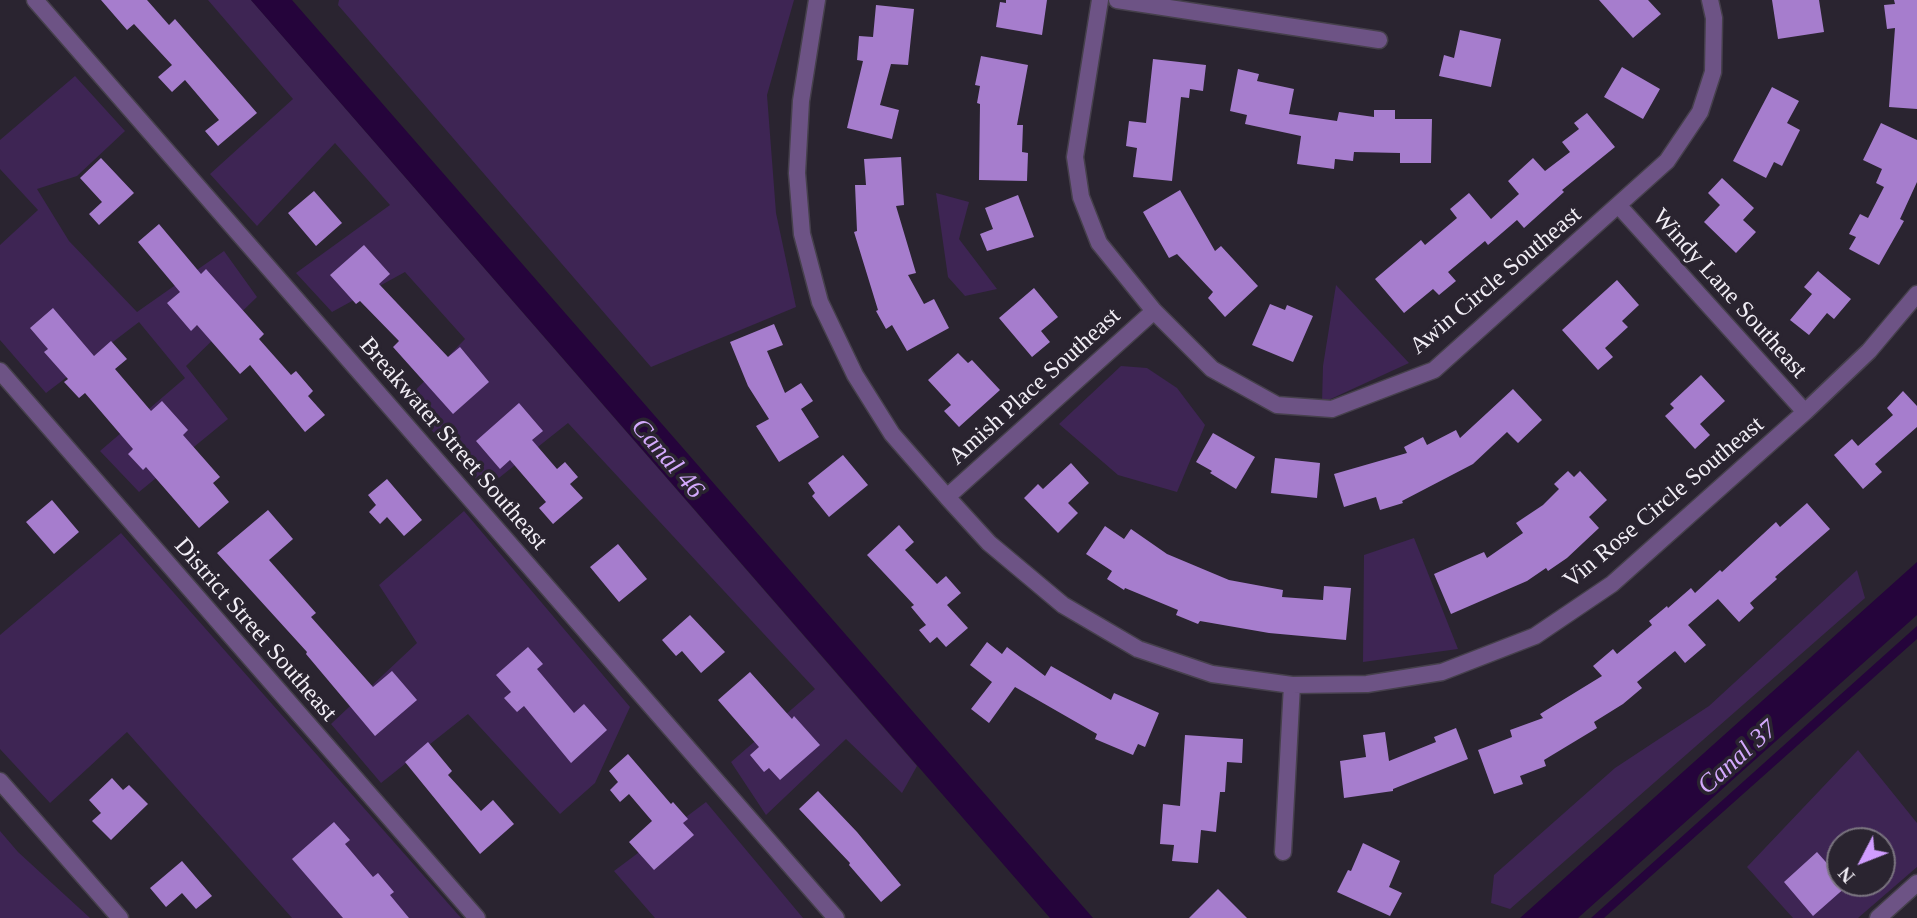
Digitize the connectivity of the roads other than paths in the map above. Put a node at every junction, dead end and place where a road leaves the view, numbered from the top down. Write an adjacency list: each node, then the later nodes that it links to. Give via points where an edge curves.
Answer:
1 (36, 0): 19 (street, Breakwater Street Southeast)
2 (817, 0): 12 (street, Vin Rose Circle Southeast, via 801,101 797,173 802,234 820,303 855,375 892,434)
3 (1100, 0): 9 (street, Awin Circle Southeast, via 1075,157 1081,197 1099,243)
4 (1117, 0): 6 (street)
5 (1710, 0): 7 (street, Awin Circle Southeast, via 1713,72 1700,112 1667,160)
6 (1379, 40)
7 (1619, 206): 9 (street, Awin Circle Southeast, via 1434,370 1332,409 1277,405 1233,381 1212,369); 11 (street, Windy Lane Southeast)
8 (1917, 294): 11 (street, Vin Rose Circle Southeast, via 1869,351)
9 (1154, 311): 12 (street, Amish Place Southeast)
10 (0, 372): 18 (street, District Street Southeast)
11 (1805, 412): 13 (street, Vin Rose Circle Southeast, via 1612,584 1535,636 1442,672 1367,684)
12 (947, 497): 13 (street, Vin Rose Circle Southeast, via 989,543 1063,605 1138,649 1212,674)
13 (1292, 685): 15 (street)
14 (0, 781): 17 (street)
15 (1283, 852)
16 (1917, 883): 20 (street)
17 (120, 918)
18 (477, 918)
19 (836, 918)
20 (1878, 918)

